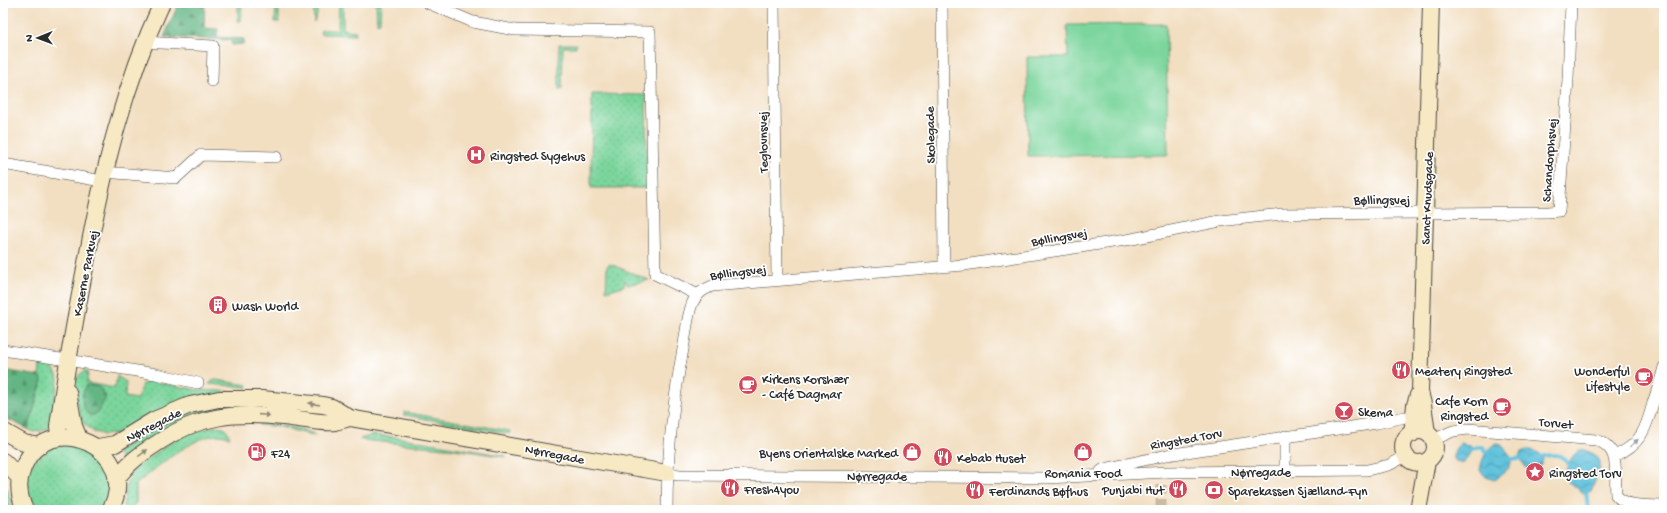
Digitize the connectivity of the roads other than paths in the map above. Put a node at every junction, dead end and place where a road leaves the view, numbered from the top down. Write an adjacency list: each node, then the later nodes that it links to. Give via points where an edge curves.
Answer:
1 (162, 3): 7 (street, Kaserne Parkvej)
2 (428, 3): 15 (street, Bøllingsvej, via 473,22 514,30 650,32 655,274)
3 (774, 3): 14 (street, Teglovnsvej)
4 (942, 3): 13 (street, Skolegade)
5 (1431, 3): 12 (street, Sanct Knudsgade)
6 (1571, 3): 12 (street, Schandorphsvej, via 1559,211)
7 (144, 42): 8 (street, via 213,46); 11 (street, Kaserne Parkvej, via 124,99)
8 (212, 81)
9 (276, 156): 11 (street, via 201,155 176,178)
10 (3, 164): 11 (street)
11 (103, 176): 18 (street, Kaserne Parkvej)
12 (1426, 213): 13 (street, Bøllingsvej, via 1282,214 1220,221 1034,255); 23 (street, Sanct Knudsgade, via 1420,392)
13 (944, 266): 14 (street, Bøllingsvej)
14 (777, 280): 15 (street, Bøllingsvej, via 719,284 703,290)
15 (698, 295): 33 (street, Bøllingsvej, via 692,303 675,388)
16 (3, 350): 18 (street)
17 (1664, 367): 29 (street, one-way to 17, via 1626,450 1643,434)
18 (67, 368): 19 (street, via 156,374); 25 (street, Kaserne Parkvej, via 58,426); 26 (street, Kaserne Parkvej, via 74,426)
19 (198, 383)
20 (1405, 417): 24 (street, Ringsted Torv)
21 (350, 418): 28 (street, Nørregade, one-way to 28, via 332,407 323,405 277,400 219,399 190,405 154,420 115,444); 33 (street, Nørregade); 36 (street, Nørregade, one-way to 21, via 124,468 175,431 206,419 228,415 258,415 334,422)
22 (3, 431): 27 (street, via 24,443)
23 (1424, 435): 29 (street, Torvet, via 1460,430 1596,440 1608,446); 30 (street, via 1404,444 1404,452); 30 (street, via 1435,449 1431,458)
24 (1285, 436): 32 (street); 34 (street, Ringsted Torv, via 1167,455 1104,469)
25 (59, 438): 26 (street); 27 (street)
26 (79, 438): 28 (street)
27 (40, 446): 35 (street, via 27,460)
28 (98, 447): 36 (street, via 109,459)
29 (1614, 456): 37 (street, via 1616,495 1625,503)
30 (1415, 460): 32 (street, Nørregade, via 1367,470); 41 (street)
31 (3, 461): 35 (street)
32 (1285, 471): 34 (street, Nørregade)
33 (667, 472): 34 (street, Nørregade, via 679,475 1047,478); 40 (street, Bøllingsvej)
34 (1095, 475)
35 (20, 478): 38 (street, via 20,497)
36 (116, 480): 39 (street, via 116,497)
37 (1664, 506)
38 (26, 510)
39 (110, 510)
40 (667, 510)
41 (1417, 510)

